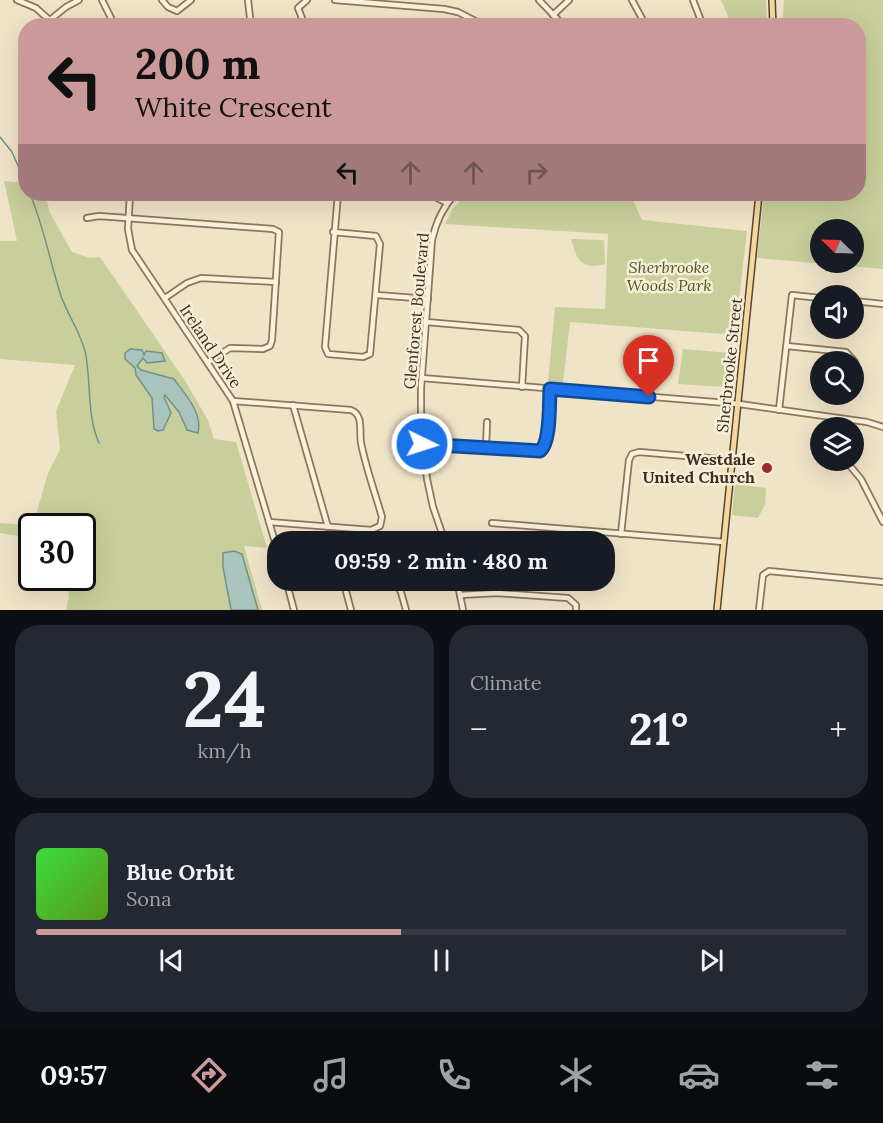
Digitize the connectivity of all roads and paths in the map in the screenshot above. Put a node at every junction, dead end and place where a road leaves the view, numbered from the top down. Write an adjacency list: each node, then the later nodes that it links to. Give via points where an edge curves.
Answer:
1 (79, 0): 16 (street)
2 (102, 0): 17 (street)
3 (162, 0): 4 (street, via 177,10)
4 (191, 0)
5 (248, 0): 18 (street)
6 (308, 0): 19 (street, via 298,8)
7 (335, 0): 20 (street, via 444,9)
8 (539, 0): 14 (street)
9 (569, 0): 14 (street)
10 (632, 0): 22 (street)
11 (693, 0): 23 (street)
12 (772, 0): 24 (main road)
13 (21, 1): 15 (street)
14 (553, 15): 21 (street)
15 (48, 18)
16 (52, 18)
17 (111, 18)
18 (250, 18)
19 (302, 18)
20 (473, 18)
21 (556, 18)
22 (642, 18)
23 (700, 18)
24 (773, 18)
25 (129, 201): 31 (street, Ireland Drive)
26 (337, 201): 32 (street)
27 (443, 201): 29 (street)
28 (758, 201): 48 (main road, Sherbrooke Street)
29 (447, 203): 37 (street, Glenforest Boulevard, via 432,240)
30 (87, 218): 31 (street)
31 (128, 218): 33 (street, via 276,230); 36 (street, Ireland Drive, via 132,250)
32 (333, 232): 34 (street, via 376,236 380,244); 34 (street, via 325,347 328,354 370,354)
33 (276, 282): 36 (street, via 201,278); 43 (street, via 270,346 230,348)
34 (377, 295): 37 (street)
35 (810, 297): 41 (street, via 792,295)
36 (165, 298): 43 (street, Ireland Drive)
37 (428, 299): 40 (street, Glenforest Boulevard)
38 (864, 302): 39 (street)
39 (883, 304)
40 (426, 322): 44 (street, Glenforest Boulevard); 45 (street, via 519,330 525,336)
41 (787, 346): 42 (street); 50 (street)
42 (836, 351)
43 (208, 362): 47 (street, Ireland Drive)
44 (422, 378): 45 (street); 55 (street, Glenforest Boulevard)
45 (522, 387): 46 (street)
46 (550, 389): 48 (street); 56 (street, via 544,448 535,452)
47 (233, 401): 49 (street); 59 (street, Ireland Drive)
48 (739, 404): 50 (street); 57 (main road, Sherbrooke Street)
49 (293, 405): 62 (street); 62 (street, via 351,410 360,417 361,446 382,523 371,530)
50 (779, 410): 51 (street)
51 (827, 417)
52 (487, 422): 56 (street)
53 (864, 422): 54 (street)
54 (883, 427)
55 (422, 444): 56 (street); 64 (street, Glenforest Boulevard)
56 (486, 448)
57 (733, 460): 65 (street, via 632,454); 66 (main road, Sherbrooke Street)
58 (854, 471): 60 (street)
59 (269, 522): 62 (street); 63 (street, Ireland Drive)
60 (883, 522)
61 (492, 523): 65 (street)
62 (328, 526)
63 (272, 531)
64 (441, 531)
65 (621, 534): 66 (street)
66 (724, 542): 78 (main road, Sherbrooke Street)
67 (883, 582): 79 (street, via 769,571 763,575)
68 (289, 591): 73 (street)
69 (346, 591): 74 (street)
70 (400, 591): 75 (street)
71 (459, 591): 72 (street)
72 (460, 596): 76 (street); 77 (street, via 497,593 568,598)
73 (294, 610)
74 (351, 610)
75 (406, 610)
76 (463, 610)
77 (576, 610)
78 (717, 610)
79 (759, 610)

